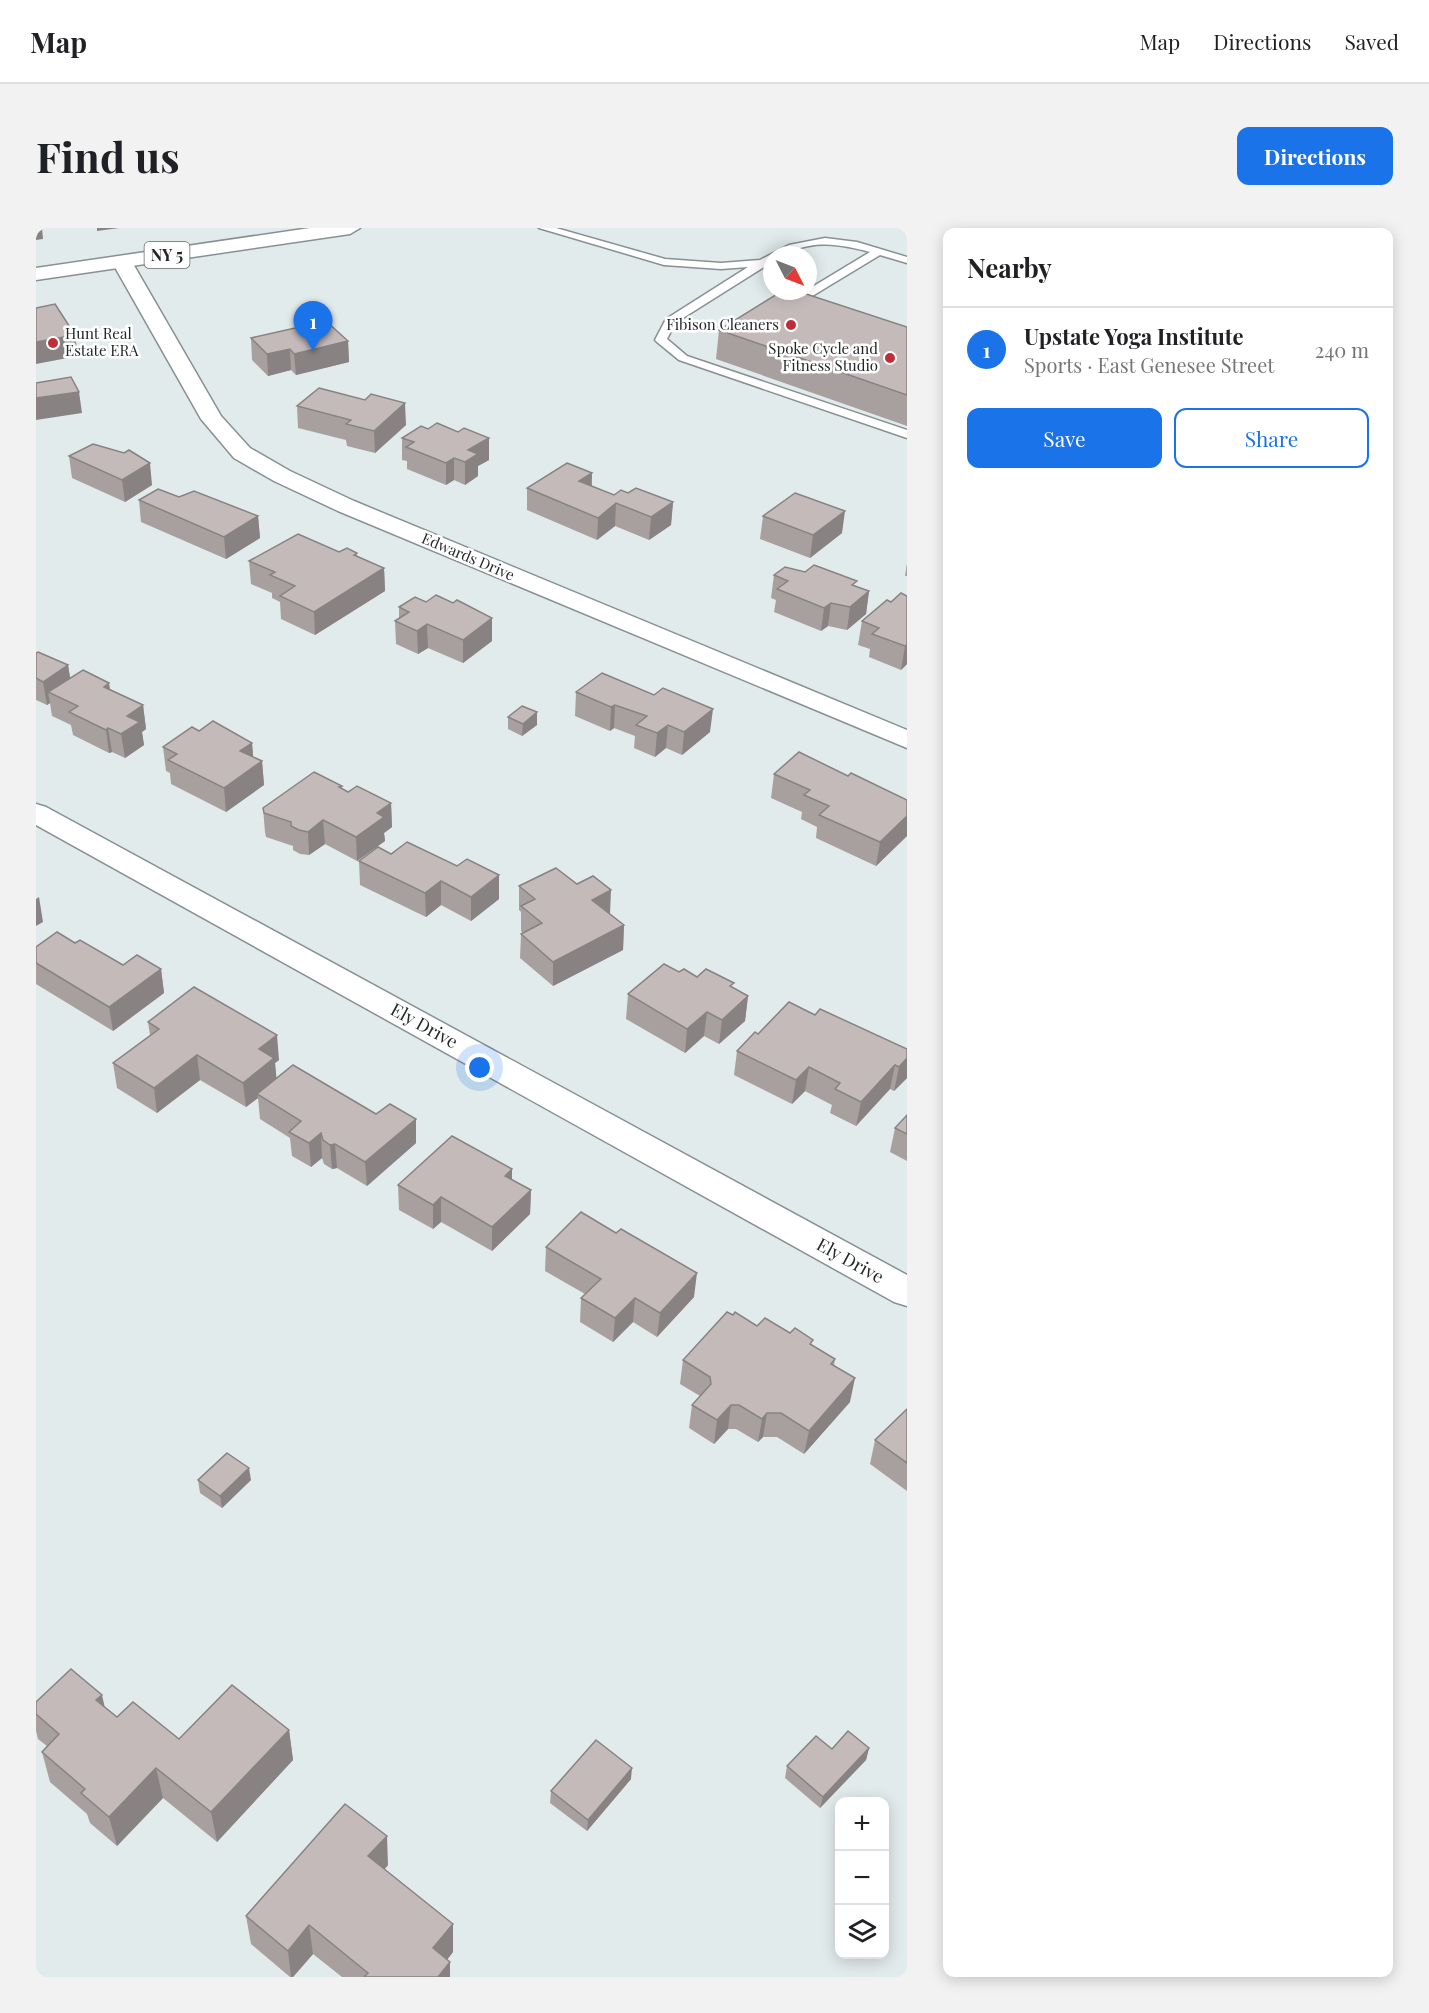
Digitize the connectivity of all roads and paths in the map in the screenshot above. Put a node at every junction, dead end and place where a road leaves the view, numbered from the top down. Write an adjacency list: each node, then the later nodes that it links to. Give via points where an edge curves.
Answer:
1 (350, 228): 4 (main road, NY 5)
2 (544, 228): 7 (lane)
3 (604, 228): 7 (lane, via 608,239)
4 (295, 232): 10 (main road, NY 5)
5 (788, 246): 6 (lane, via 816,238)
6 (878, 252): 9 (lane); 13 (lane, via 798,300 798,306)
7 (635, 255): 8 (lane, via 721,266)
8 (763, 259)
9 (907, 260)
10 (122, 262): 12 (main road, NY 5); 15 (main road, Edwards Drive, via 212,419 242,453 346,506)
11 (763, 262): 14 (lane, via 670,321 662,339 683,358)
12 (36, 274)
13 (818, 313)
14 (907, 434)
15 (907, 741)
16 (36, 813): 17 (main road, Ely Drive)
17 (907, 1292)

